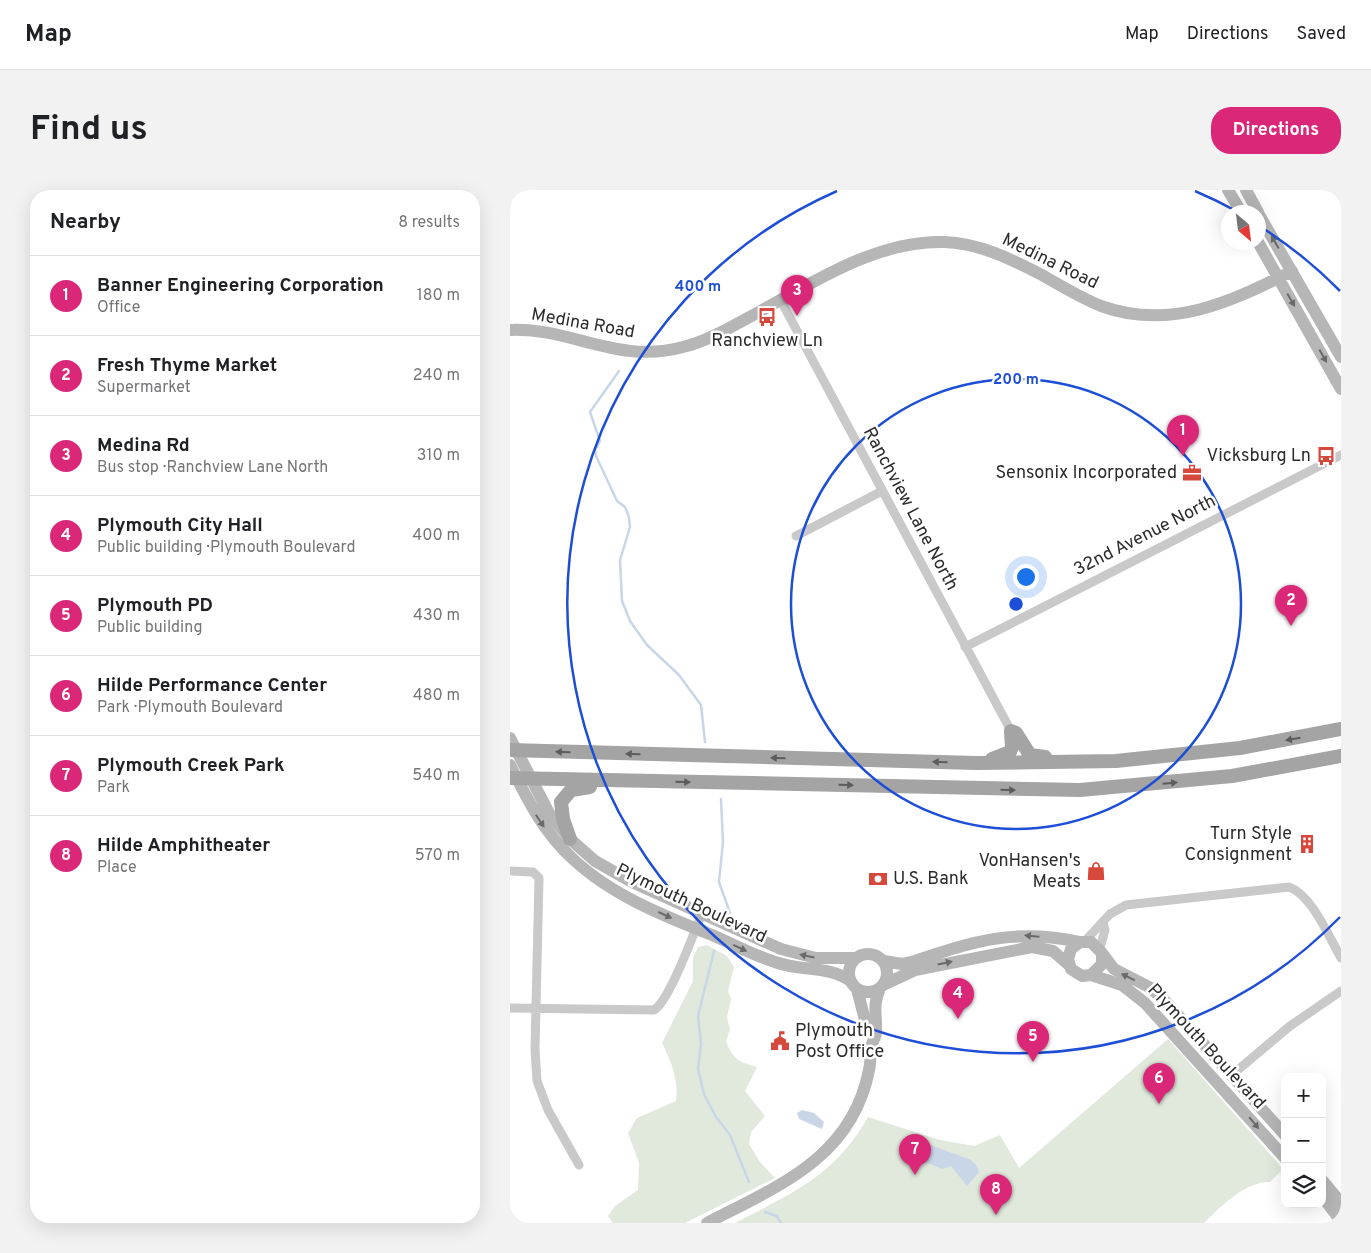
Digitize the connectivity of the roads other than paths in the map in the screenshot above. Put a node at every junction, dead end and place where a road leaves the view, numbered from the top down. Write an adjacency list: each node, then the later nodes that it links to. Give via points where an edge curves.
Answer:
1 (1228, 190): 3 (street)
2 (1246, 190): 4 (street)
3 (1237, 205)
4 (1254, 205)
5 (1266, 227): 7 (street, one-way to 5)
6 (1262, 250): 8 (street)
7 (1292, 271): 8 (street, Medina Road); 11 (street)
8 (1278, 278): 9 (street, Medina Road, via 1217,306 1179,315 1147,316 1101,306 992,252 962,244 922,242 876,252); 12 (street, one-way to 12)
9 (781, 301): 10 (street, Medina Road, via 702,341 660,351 617,351 538,331); 14 (street, Ranchview Lane North)
10 (510, 330)
11 (1341, 357)
12 (1341, 389)
13 (1341, 455): 16 (street, 32nd Avenue North)
14 (882, 491): 15 (street); 16 (street, Ranchview Lane North)
15 (796, 536)
16 (965, 647): 18 (street, Ranchview Lane North)
17 (1341, 729): 22 (main road, one-way to 22, via 1240,748)
18 (1011, 731): 22 (main road, via 1034,757 1113,755); 23 (main road, via 1010,752)
19 (510, 738): 20 (street, Plymouth Boulevard)
20 (513, 751): 23 (main road, one-way to 20); 25 (street, Plymouth Boulevard)
21 (1341, 756): 26 (main road, one-way to 21, via 1080,790 1214,778)
22 (1141, 759): 23 (main road)
23 (976, 763)
24 (510, 765): 25 (street, Plymouth Boulevard)
25 (519, 778): 26 (main road); 27 (street, Plymouth Boulevard); 31 (street, Plymouth Boulevard, one-way to 31, via 543,825 582,867 611,888)
26 (656, 781): 27 (main road, via 571,790 564,796 560,809)
27 (570, 839): 29 (street, Plymouth Boulevard, via 595,861 621,876)
28 (510, 871): 43 (street, via 528,871 536,875 539,883)
29 (702, 914): 31 (street); 34 (street, Plymouth Boulevard, one-way to 29, via 816,958 792,953)
30 (1103, 923): 32 (street); 33 (street); 35 (street, via 1118,909 1137,902 1290,887 1306,898)
31 (695, 929): 39 (street, Plymouth Boulevard, one-way to 39, via 780,964 835,972); 43 (street, via 662,1002 654,1010)
32 (1083, 942): 33 (street); 36 (street, one-way to 36, via 1006,936 978,941 912,962); 37 (street, via 1071,949)
33 (1101, 951): 38 (street, via 1102,964); 45 (street, Plymouth Boulevard, one-way to 33, via 1151,988 1114,969)
34 (856, 958): 36 (street, via 871,954); 39 (street, via 849,969)
35 (1341, 958)
36 (884, 961): 40 (street, via 887,972)
37 (1069, 965): 38 (street, via 1078,974); 40 (street, one-way to 37, via 915,970 1032,947 1053,951)
38 (1091, 975): 47 (street, Plymouth Boulevard, one-way to 47, via 1122,985 1154,1010)
39 (854, 985): 40 (street, via 870,992); 44 (street)
40 (882, 986): 44 (street, via 874,1005 876,1034)
41 (1341, 991): 45 (street, via 1290,1026)
42 (510, 1008): 43 (street)
43 (536, 1009): 48 (street, via 537,1080 548,1110)
44 (871, 1045): 53 (street, via 868,1075 853,1114 823,1155 796,1176)
45 (1233, 1074): 46 (street, Plymouth Boulevard)
46 (1281, 1129)
47 (1281, 1153)
48 (579, 1165)
49 (1326, 1185): 51 (street)
50 (1326, 1201): 52 (street)
51 (1341, 1203)
52 (1341, 1220)
53 (707, 1223)

